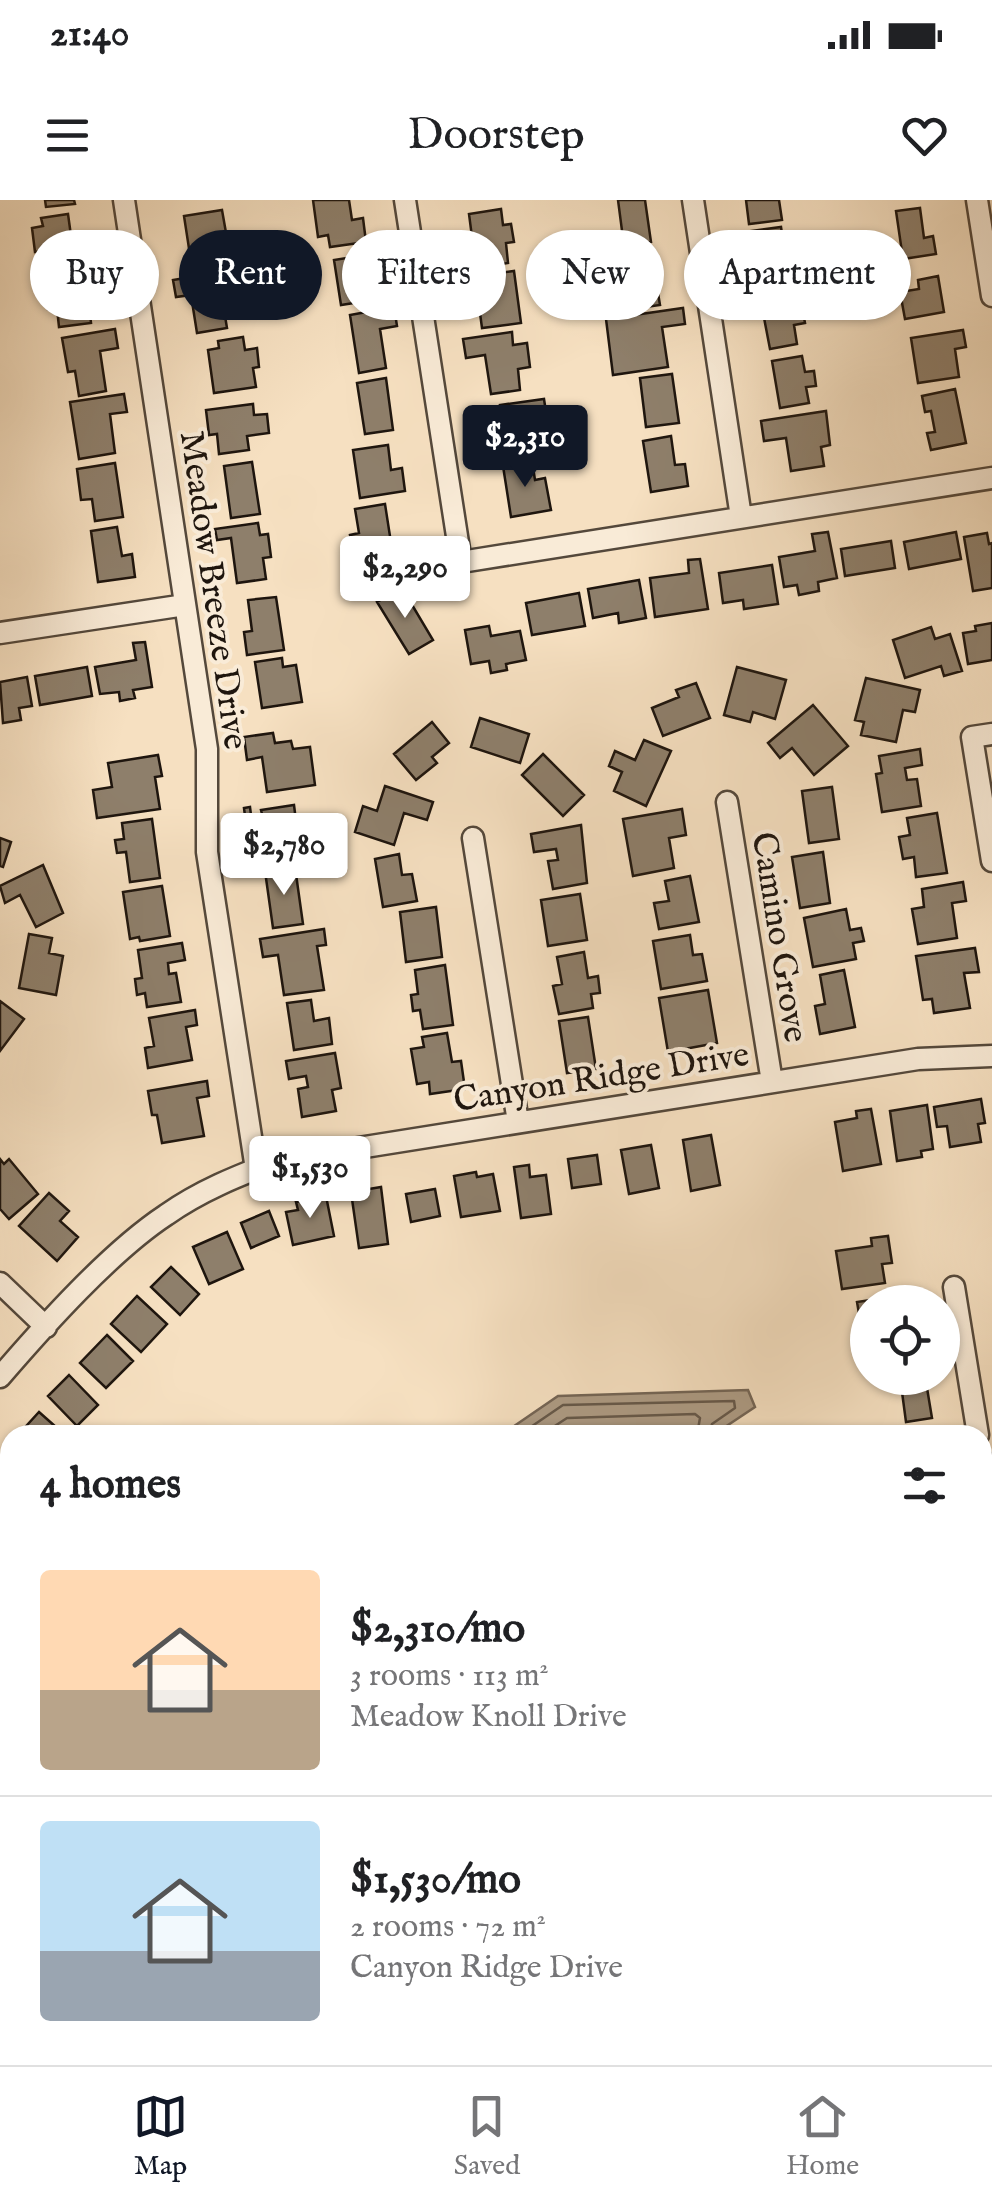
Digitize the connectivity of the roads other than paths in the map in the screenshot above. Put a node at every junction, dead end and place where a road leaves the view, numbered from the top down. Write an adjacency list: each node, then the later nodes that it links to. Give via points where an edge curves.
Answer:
1 (124, 200): 8 (street, Meadow Breeze Drive)
2 (405, 200): 7 (street, via 460,562)
3 (693, 200): 7 (street)
4 (977, 200): 5 (street)
5 (992, 296)
6 (992, 478): 7 (street)
7 (741, 517)
8 (185, 605): 9 (street); 17 (street, Meadow Breeze Drive, via 207,749 210,877)
9 (0, 633)
10 (982, 735): 13 (street)
11 (726, 802): 15 (street, Camino Grove)
12 (473, 838): 16 (street)
13 (992, 861)
14 (992, 1056): 15 (street, Canyon Ridge Drive)
15 (772, 1082): 16 (street, Canyon Ridge Drive)
16 (518, 1122): 17 (street, Canyon Ridge Drive, via 311,1154)
17 (256, 1169): 20 (street, Canyon Ridge Drive, via 164,1216)
18 (0, 1283): 20 (street)
19 (960, 1324): 22 (street)
20 (46, 1327): 21 (street, Canyon Ridge Drive)
21 (0, 1377)
22 (976, 1425)

